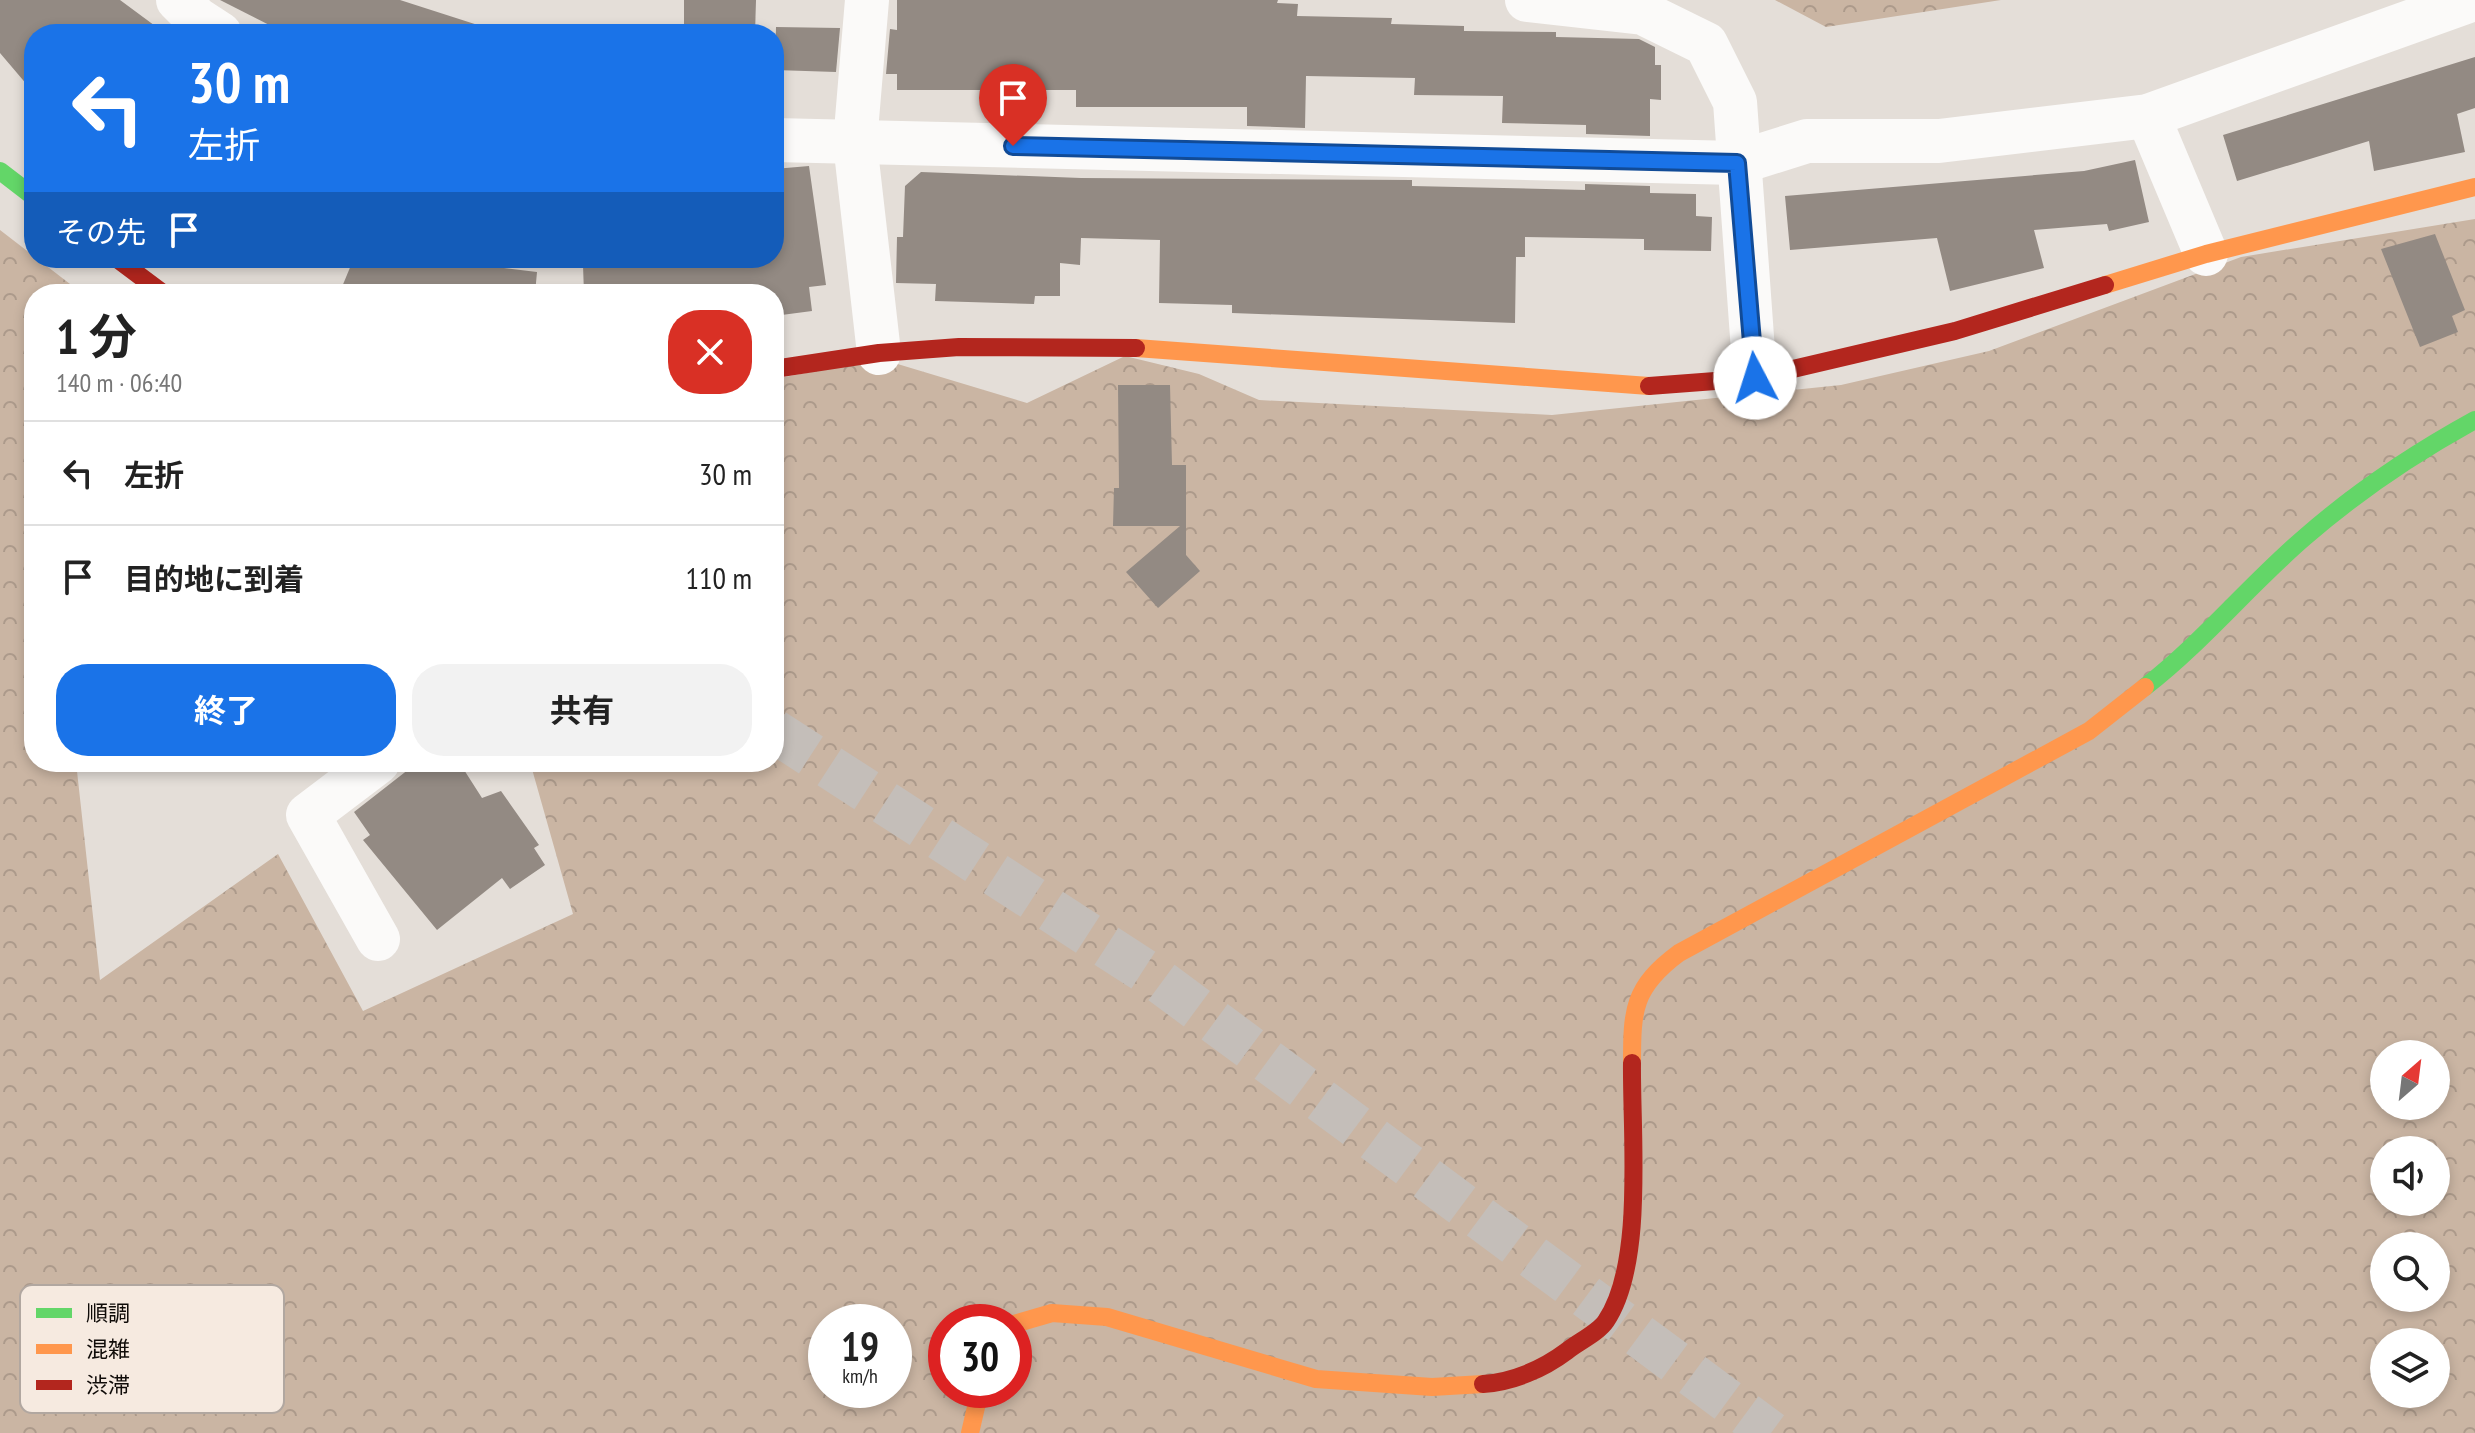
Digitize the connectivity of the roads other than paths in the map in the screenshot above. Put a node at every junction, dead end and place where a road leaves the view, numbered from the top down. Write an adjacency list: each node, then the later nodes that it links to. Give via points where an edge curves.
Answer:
1 (178, 0): 5 (street)
2 (867, 0): 8 (street)
3 (1527, 0): 9 (street, via 1643,13 1706,44 1735,102)
4 (2471, 0): 6 (street)
5 (205, 24)
6 (2148, 116): 9 (street, via 1939,141 1807,141); 13 (street)
7 (784, 140): 8 (street)
8 (855, 143): 9 (street); 16 (street)
9 (1737, 163): 18 (street)
10 (0, 171): 12 (main road)
11 (2475, 187): 13 (main road)
12 (24, 189)
13 (2206, 254): 18 (main road, via 1955,331)
14 (129, 268): 15 (main road)
15 (151, 284)
16 (879, 353): 17 (main road); 18 (main road, via 959,347 1147,348 1658,387)
17 (784, 367)
18 (1755, 378)
19 (2475, 420): 22 (main road, via 2399,462 2347,502 2178,661 2089,731 1674,954 1645,982 1632,1013 1631,1238 1623,1280 1605,1323 1556,1359 1493,1383 1432,1387 1316,1379 1107,1317 1052,1313)
20 (365, 772): 21 (street, via 308,815)
21 (378, 939)
22 (1032, 1319)
23 (976, 1408): 24 (main road)
24 (970, 1433)

